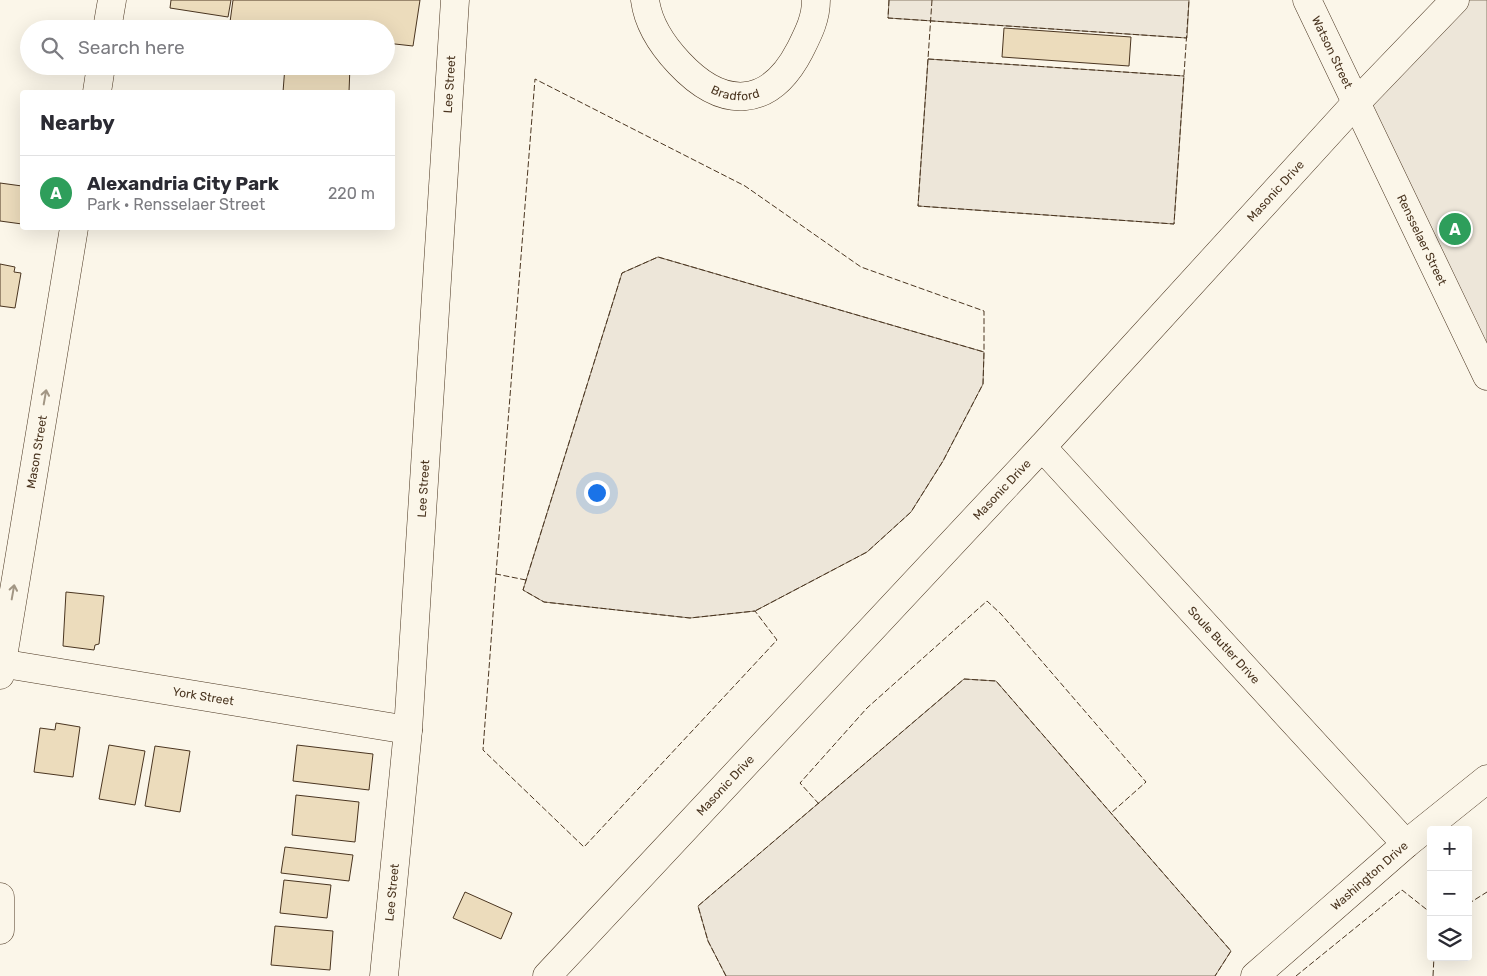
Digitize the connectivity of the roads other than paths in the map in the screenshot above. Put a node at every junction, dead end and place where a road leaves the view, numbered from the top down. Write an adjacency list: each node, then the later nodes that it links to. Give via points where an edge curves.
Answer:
1 (112, 0): 7 (street)
2 (454, 0): 15 (street, Lee Street)
3 (644, 0): 4 (street, Bradford, via 646,13 667,50 692,77 718,93 746,97 768,90 791,68 812,28)
4 (816, 0)
5 (1306, 0): 10 (street, Watson Street)
6 (1455, 0): 10 (street, Masonic Drive)
7 (109, 20)
8 (100, 75): 9 (street)
9 (97, 90)
10 (1355, 104): 12 (street, Rensselaer Street); 13 (street, Masonic Drive)
11 (74, 230): 14 (street, Mason Street, one-way to 11)
12 (1487, 376)
13 (1042, 447): 17 (street, Soule Butler Drive); 21 (street, Masonic Drive)
14 (0, 667): 15 (street, York Street)
15 (408, 730): 20 (street, Lee Street)
16 (1487, 779): 17 (street, Washington Drive)
17 (1406, 844): 22 (street, Washington Drive)
18 (0, 897): 19 (street)
19 (0, 930)
20 (384, 976)
21 (547, 976)
22 (1255, 976)

